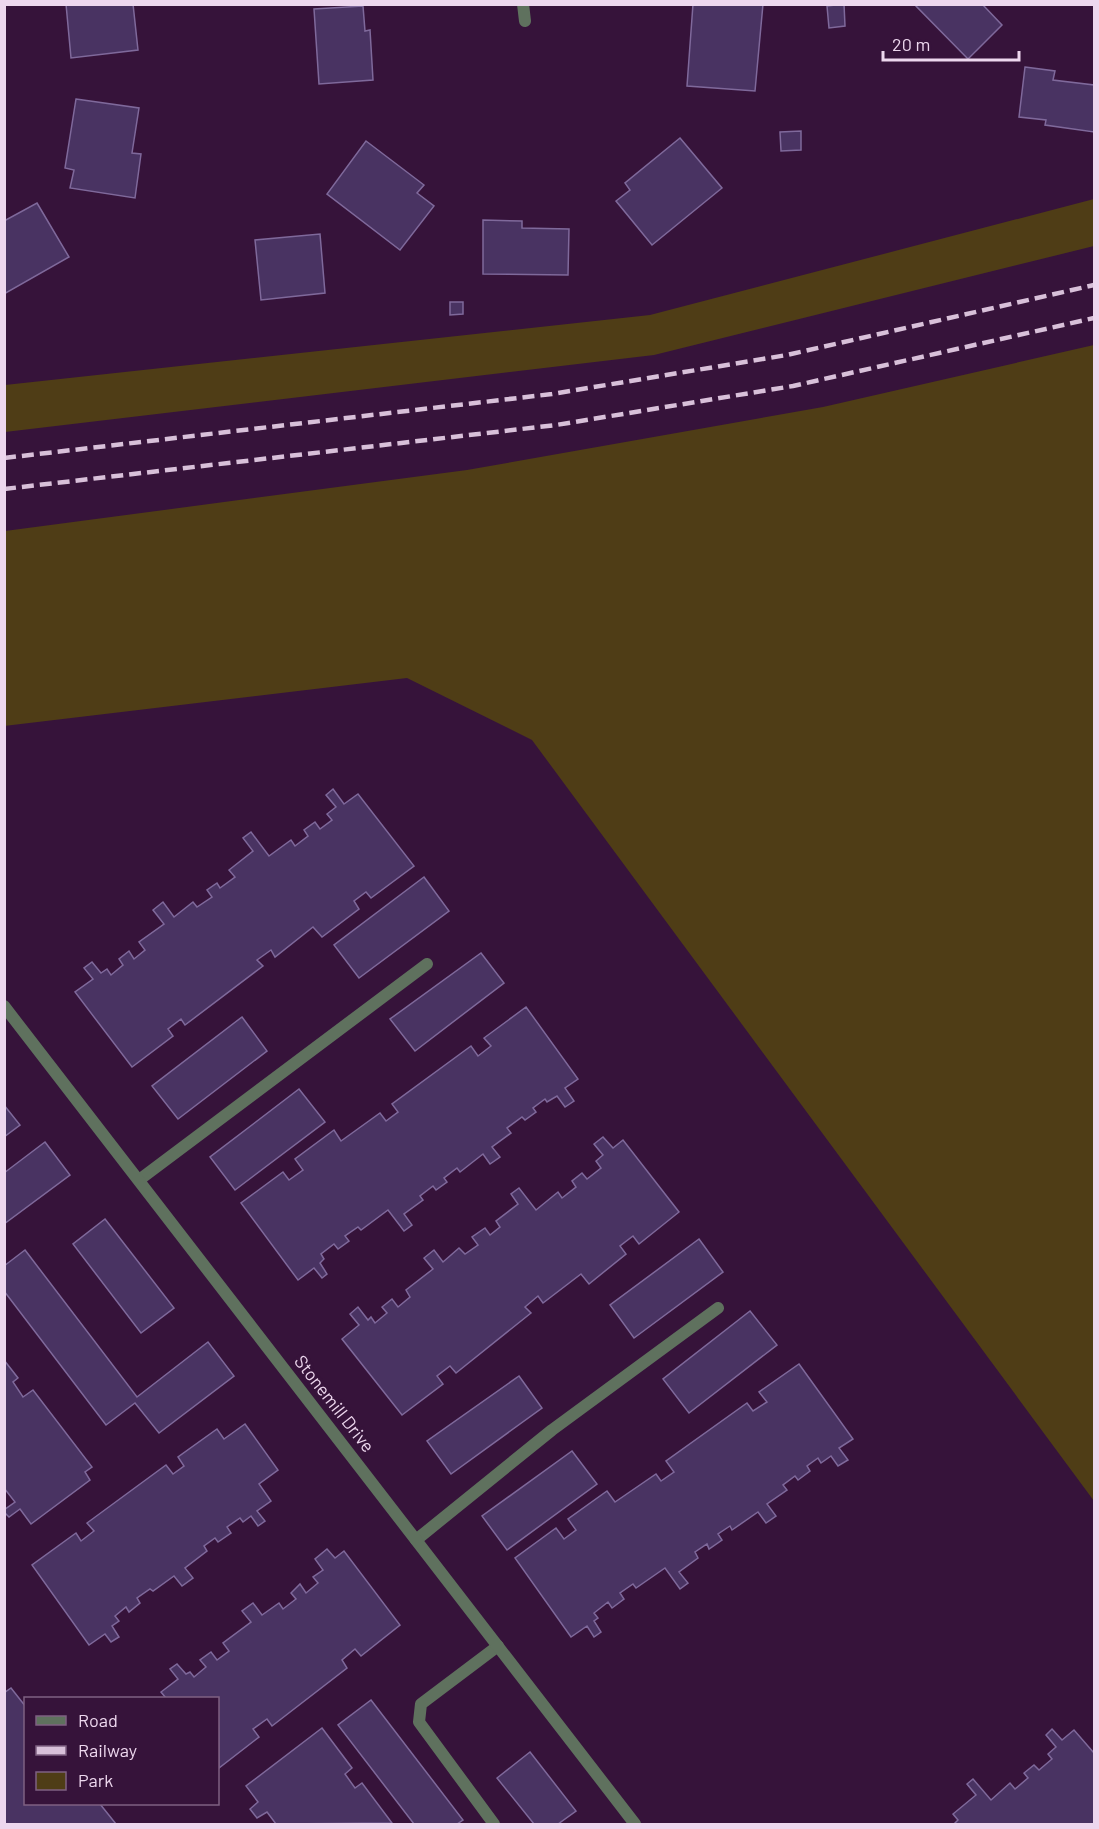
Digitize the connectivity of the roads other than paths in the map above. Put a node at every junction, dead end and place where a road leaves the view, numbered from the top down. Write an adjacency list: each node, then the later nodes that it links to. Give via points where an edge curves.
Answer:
1 (523, 4): 2 (street)
2 (525, 21)
3 (427, 964): 5 (street)
4 (4, 1006): 5 (street, Stonemill Drive)
5 (139, 1180): 7 (street, Stonemill Drive)
6 (718, 1308): 7 (street, via 552,1430)
7 (416, 1540): 8 (street, Stonemill Drive)
8 (498, 1646): 9 (street, via 421,1704 419,1722); 10 (street, Stonemill Drive)
9 (494, 1824)
10 (635, 1824)

